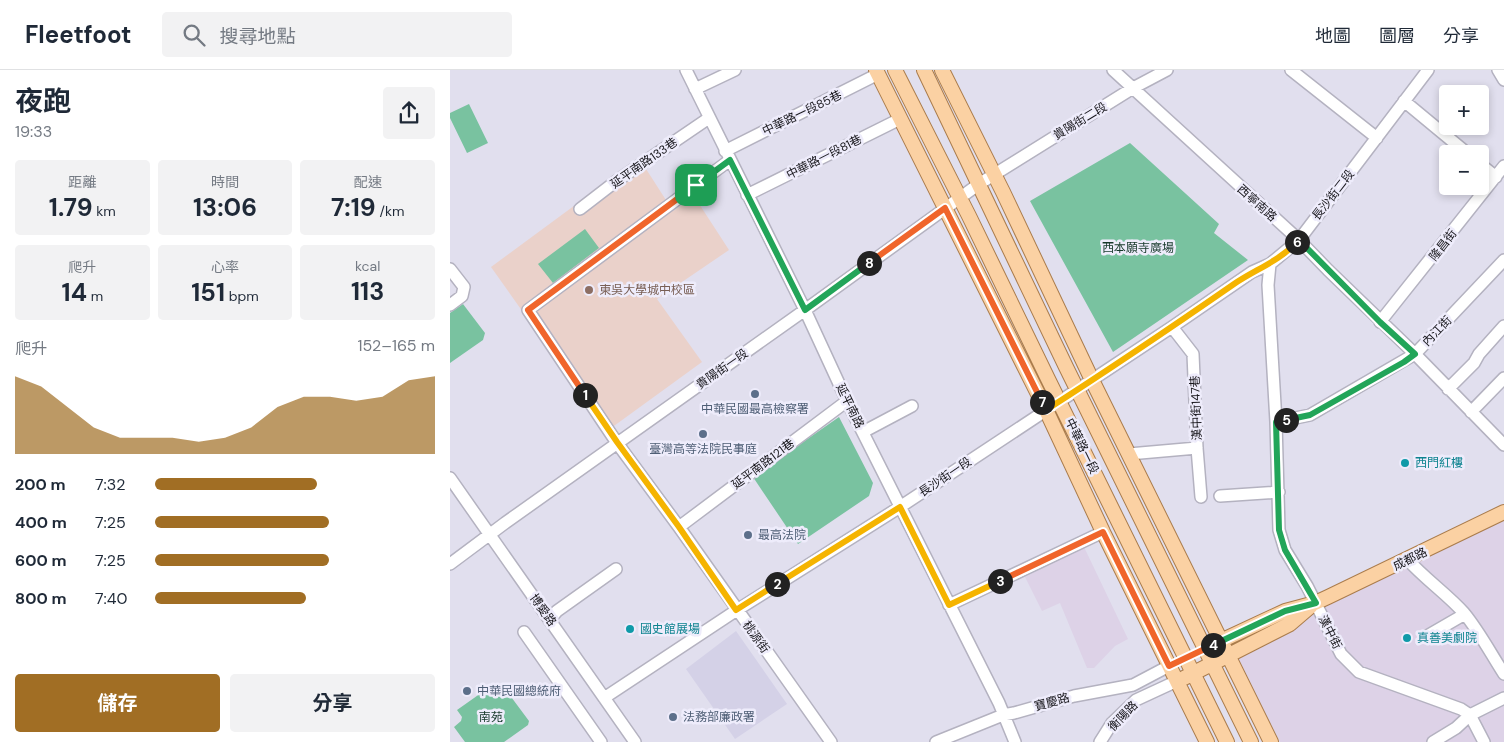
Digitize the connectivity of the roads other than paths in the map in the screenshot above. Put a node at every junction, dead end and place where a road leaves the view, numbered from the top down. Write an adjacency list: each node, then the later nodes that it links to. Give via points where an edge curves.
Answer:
1 (686, 70): 14 (street, 延平南路)
2 (735, 70): 14 (street)
3 (895, 70): 27 (main road, 中華路一段)
4 (924, 70): 25 (main road, 中華路一段)
5 (942, 70): 23 (main road)
6 (1113, 70): 13 (street, 西寧南路)
7 (1167, 70): 13 (street, 貴陽街二段)
8 (1291, 70): 18 (street)
9 (1428, 70): 15 (street, 長沙街二段)
10 (1498, 70): 12 (street)
11 (877, 72): 17 (main road, 中華路一段); 20 (street, 中華路一段85巷)
12 (1504, 80)
13 (1133, 88): 23 (street, 貴陽街二段); 30 (street, 西寧南路)
14 (695, 89): 16 (street, 延平南路)
15 (1404, 101): 18 (street, 長沙街二段); 19 (street)
16 (709, 118): 20 (street, 延平南路); 28 (street, 延平南路133巷)
17 (900, 119): 26 (street, 中華路一段81巷); 29 (main road, 中華路一段)
18 (1377, 138): 30 (street, 長沙街二段)
19 (1457, 145)
20 (728, 155): 26 (street, 延平南路); 35 (street, 中華路一段85巷)
21 (1504, 166): 24 (street, 隆昌街)
22 (1489, 171): 24 (street)
23 (994, 173): 25 (street, 貴陽街一段); 42 (main road)
24 (1496, 177): 37 (street, 隆昌街)
25 (978, 184): 27 (street, 貴陽街一段); 44 (main road, 中華路一段)
26 (747, 195): 36 (street, 延平南路)
27 (959, 198): 29 (street, 貴陽街一段); 46 (main road, 中華路一段)
28 (580, 208)
29 (945, 208): 36 (street, 貴陽街一段); 48 (main road, 中華路一段)
30 (1299, 240): 31 (street, 長沙街二段); 37 (street, 西寧南路)
31 (1270, 264): 39 (street, 長沙街二段, via 1252,272); 50 (street, 漢中街, via 1268,285)
32 (1502, 265): 40 (street, 內江街)
33 (450, 269): 34 (street, via 464,287 462,296)
34 (450, 305)
35 (528, 310): 52 (street, 桃源街)
36 (805, 310): 45 (street, 延平南路); 52 (street, 貴陽街一段)
37 (1380, 322): 40 (street, 西寧南路)
38 (1504, 326): 43 (street, via 1474,364)
39 (1172, 327): 42 (street, 長沙街二段); 54 (street, 漢中街147巷, via 1193,354)
40 (1415, 354): 43 (street, 西寧南路); 50 (street, 內江街, via 1310,415)
41 (1504, 378): 49 (street)
42 (1092, 380): 44 (street, 長沙街二段); 55 (main road)
43 (1448, 389): 49 (street, 西寧南路)
44 (1077, 390): 46 (street, 長沙街一段); 76 (main road, 中華路一段)
45 (847, 401): 51 (street, 延平南路); 62 (street, 延平南路121巷)
46 (1060, 402): 48 (street, 長沙街一段); 78 (main road, 中華路一段)
47 (912, 406): 51 (street)
48 (1046, 410): 60 (street, 長沙街一段); 63 (main road, 中華路一段)
49 (1471, 412): 53 (street, 西寧南路)
50 (1276, 422): 57 (street, 漢中街)
51 (863, 432): 60 (street, 延平南路)
52 (617, 442): 62 (street, 桃源街); 64 (street, 貴陽街一段)
53 (1504, 445)
54 (1197, 448): 55 (street); 59 (street, 漢中街147巷)
55 (1129, 454): 75 (main road)
56 (450, 478): 64 (street, 博愛路)
57 (1279, 492): 58 (street); 68 (street, 漢中街, via 1279,530 1285,550)
58 (1220, 496)
59 (1201, 497)
60 (900, 507): 69 (street, 延平南路); 70 (street, 長沙街一段)
61 (1504, 512): 65 (main road, 成都路)
62 (679, 527): 70 (street, 桃源街)
63 (1103, 532): 69 (street); 80 (main road, 中華路一段)
64 (491, 535): 66 (street, 貴陽街一段); 72 (street, 博愛路)
65 (1408, 560): 68 (main road, 成都路); 71 (street)
66 (450, 564)
67 (616, 569): 72 (street, via 557,611)
68 (1316, 603): 75 (main road, 成都路, via 1285,611); 77 (main road, 成都路, via 1290,624); 87 (street, 漢中街, via 1341,654 1359,672 1461,708)
69 (949, 605): 86 (street, 延平南路)
70 (736, 610): 84 (street, 長沙街一段); 90 (street, 桃源街)
71 (1465, 614): 74 (street); 82 (street)
72 (550, 620): 84 (street, 博愛路)
73 (524, 632): 89 (street)
74 (1427, 636)
75 (1221, 640): 76 (main road, 成都路); 77 (main road)
76 (1204, 649): 78 (main road, 成都路); 79 (main road, 中華路一段)
77 (1228, 656): 79 (main road, 成都路); 97 (main road)
78 (1185, 658): 80 (main road, 成都路); 81 (main road, 中華路一段)
79 (1212, 664): 81 (main road, 成都路); 96 (main road, 中華路一段)
80 (1169, 666): 83 (main road, 中華路一段); 86 (street, 寶慶路, via 1133,685 1074,696)
81 (1193, 673): 83 (main road, 成都路); 95 (main road, 中華路一段)
82 (1504, 674)
83 (1177, 681): 93 (street, 衡陽路, via 1136,700 1112,723); 94 (main road, 中華路一段)
84 (604, 698): 88 (street, 博愛路)
85 (1504, 698): 87 (street)
86 (1003, 715): 91 (street, 寶慶路); 92 (street, 延平南路)
87 (1470, 715): 98 (street); 99 (street)
88 (628, 740)
89 (601, 742)
90 (831, 742)
91 (936, 742)
92 (1015, 742)
93 (1100, 742)
94 (1207, 742)
95 (1227, 742)
96 (1251, 742)
97 (1271, 742)
98 (1433, 742)
99 (1484, 742)

